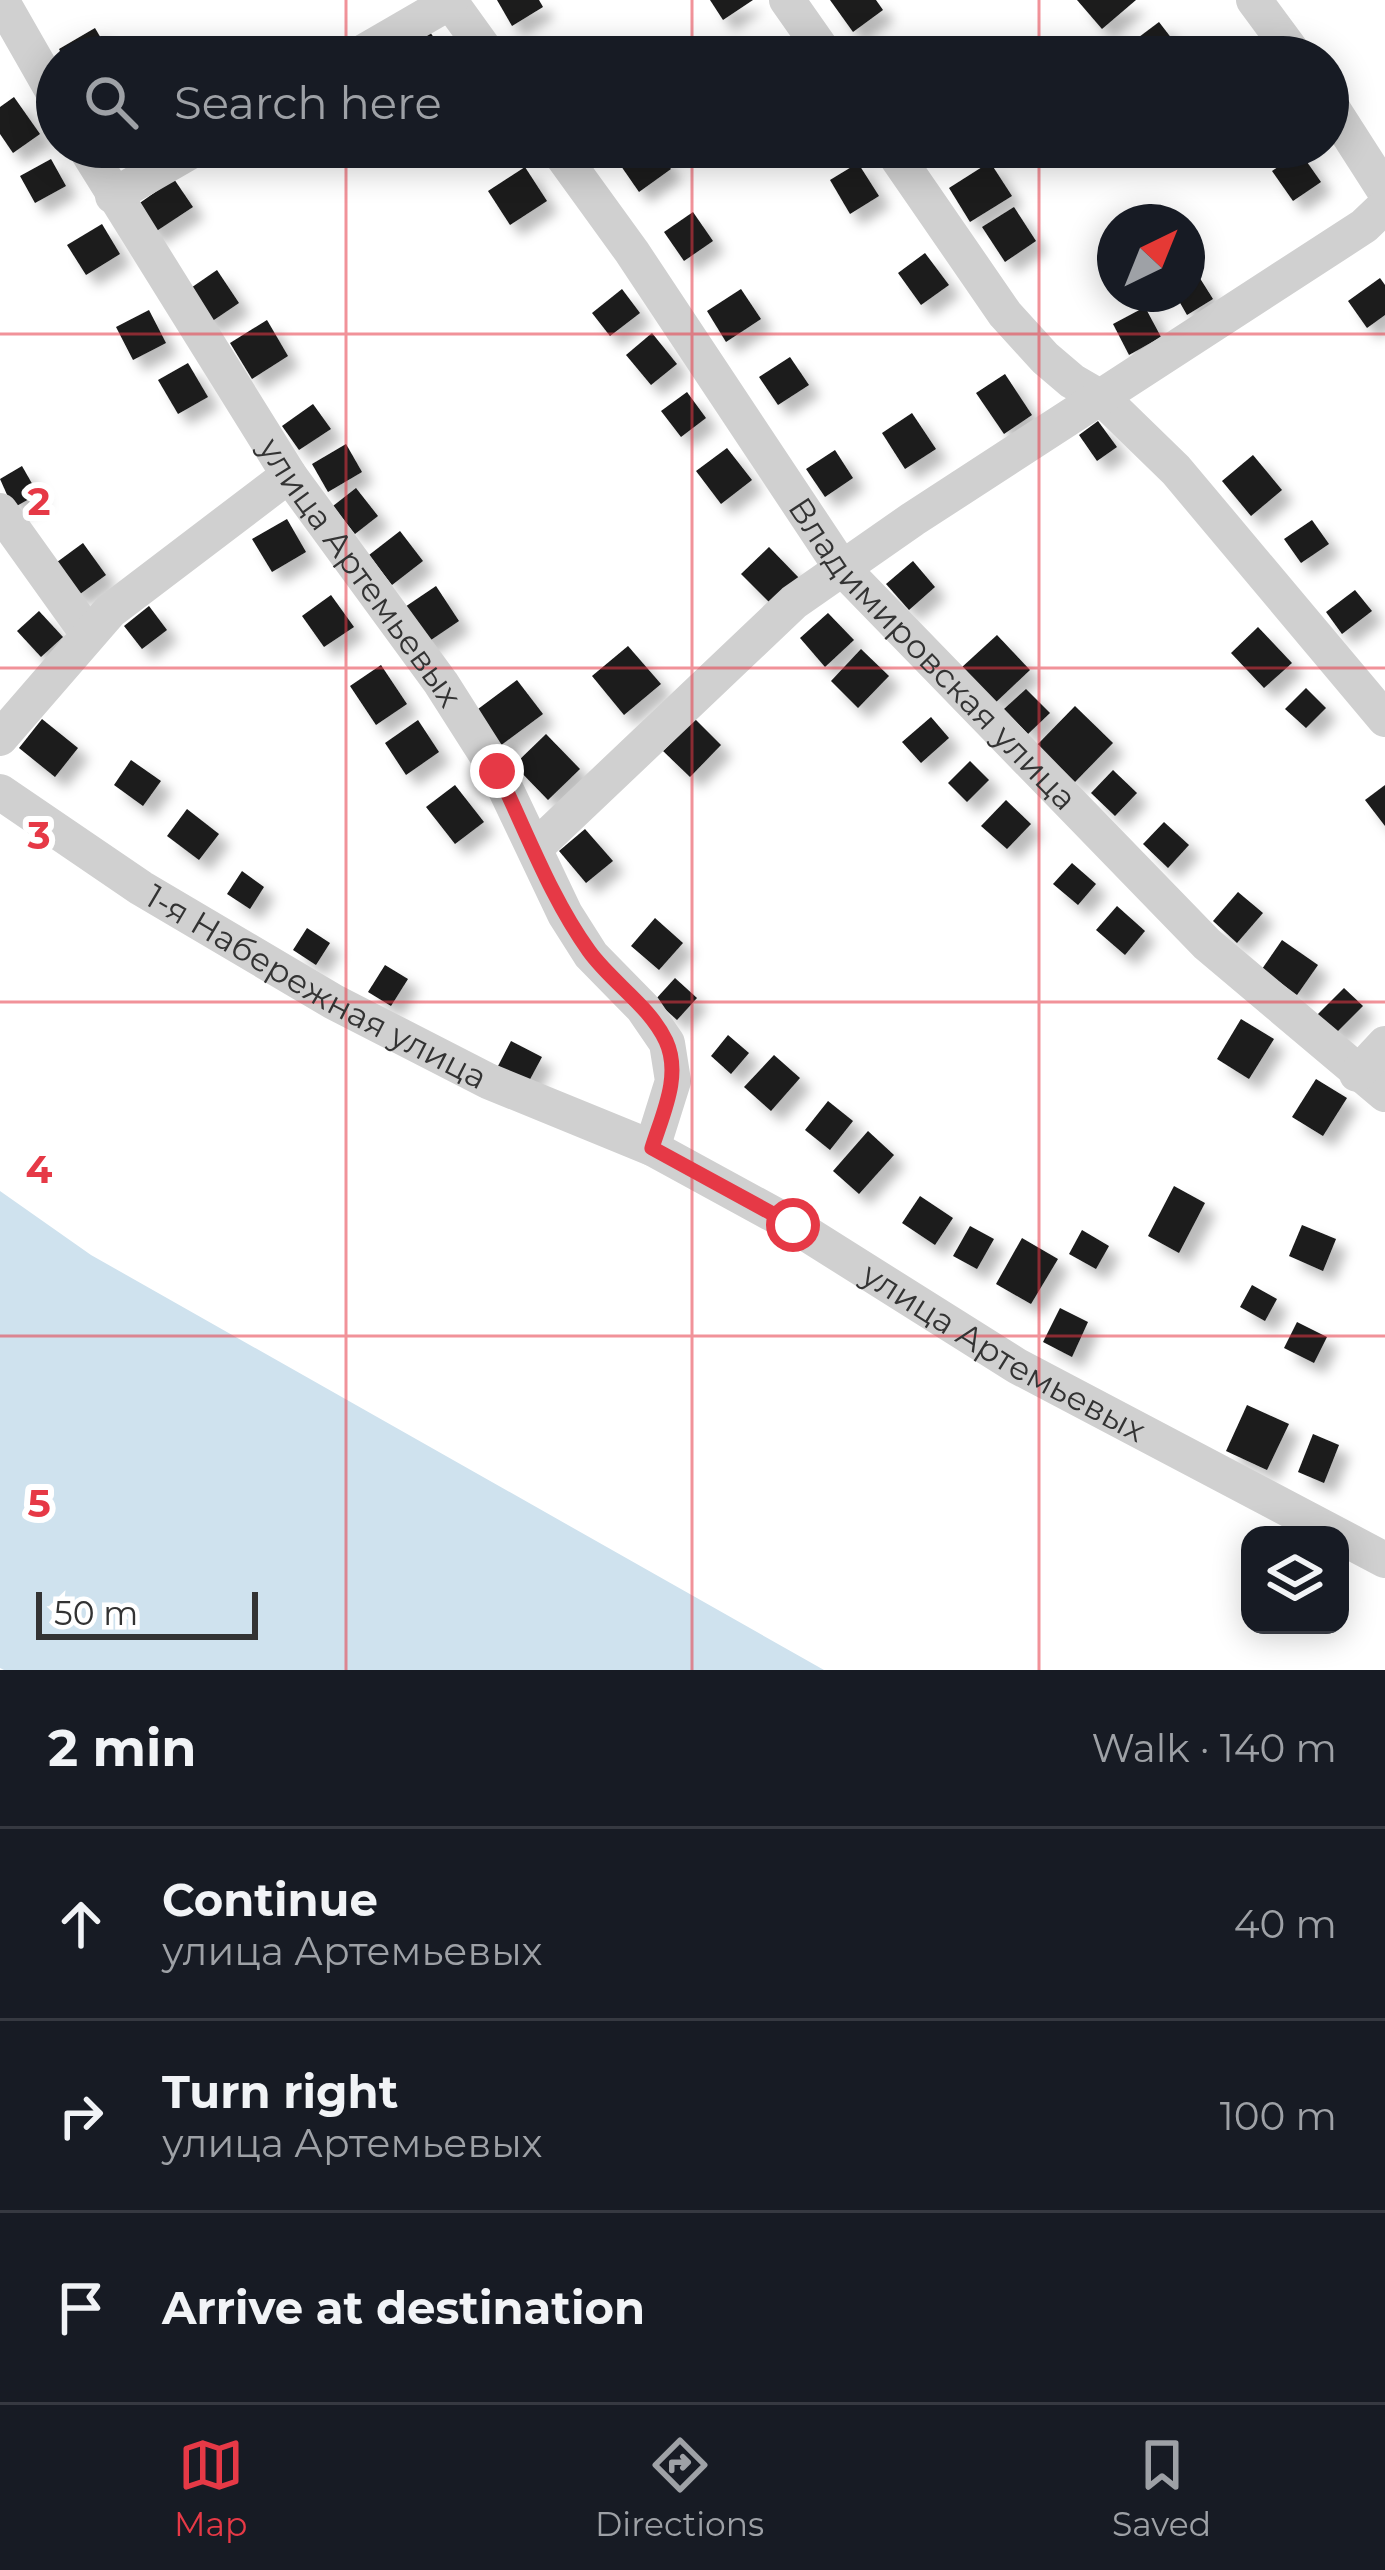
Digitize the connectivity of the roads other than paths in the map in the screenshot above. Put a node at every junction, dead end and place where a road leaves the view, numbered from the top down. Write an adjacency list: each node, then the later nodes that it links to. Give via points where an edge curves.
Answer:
1 (1, 0): 9 (street)
2 (788, 0): 7 (street)
3 (1254, 0): 8 (street)
4 (450, 1): 5 (street); 6 (street)
5 (391, 36)
6 (475, 36)
7 (813, 36)
8 (1281, 36)
9 (36, 61)
10 (1349, 135): 15 (street)
11 (97, 168): 16 (street, улица Артемьевых)
12 (162, 168): 16 (street)
13 (571, 168): 21 (street, Владимировская улица)
14 (904, 168): 18 (street, via 1005,314 1072,381)
15 (1385, 191)
16 (113, 196): 19 (street, улица Артемьевых)
17 (1385, 206): 18 (street)
18 (1103, 399): 21 (street); 23 (street, via 1176,470)
19 (289, 475): 22 (street); 26 (street, улица Артемьевых, via 441,683)
20 (0, 512): 22 (street)
21 (842, 567): 26 (street, via 794,602); 28 (street, Владимировская улица, via 1207,944)
22 (88, 634): 24 (street)
23 (1385, 719)
24 (0, 738)
25 (0, 792): 29 (street, 1-я Набережная улица, via 141,888 334,1002 488,1081)
26 (535, 848): 29 (street, улица Артемьевых, via 591,955 667,1043 673,1081)
27 (1385, 1044): 28 (street)
28 (1371, 1084)
29 (652, 1148): 30 (street, улица Артемьевых, via 793,1225 1017,1366)
30 (1385, 1559)

